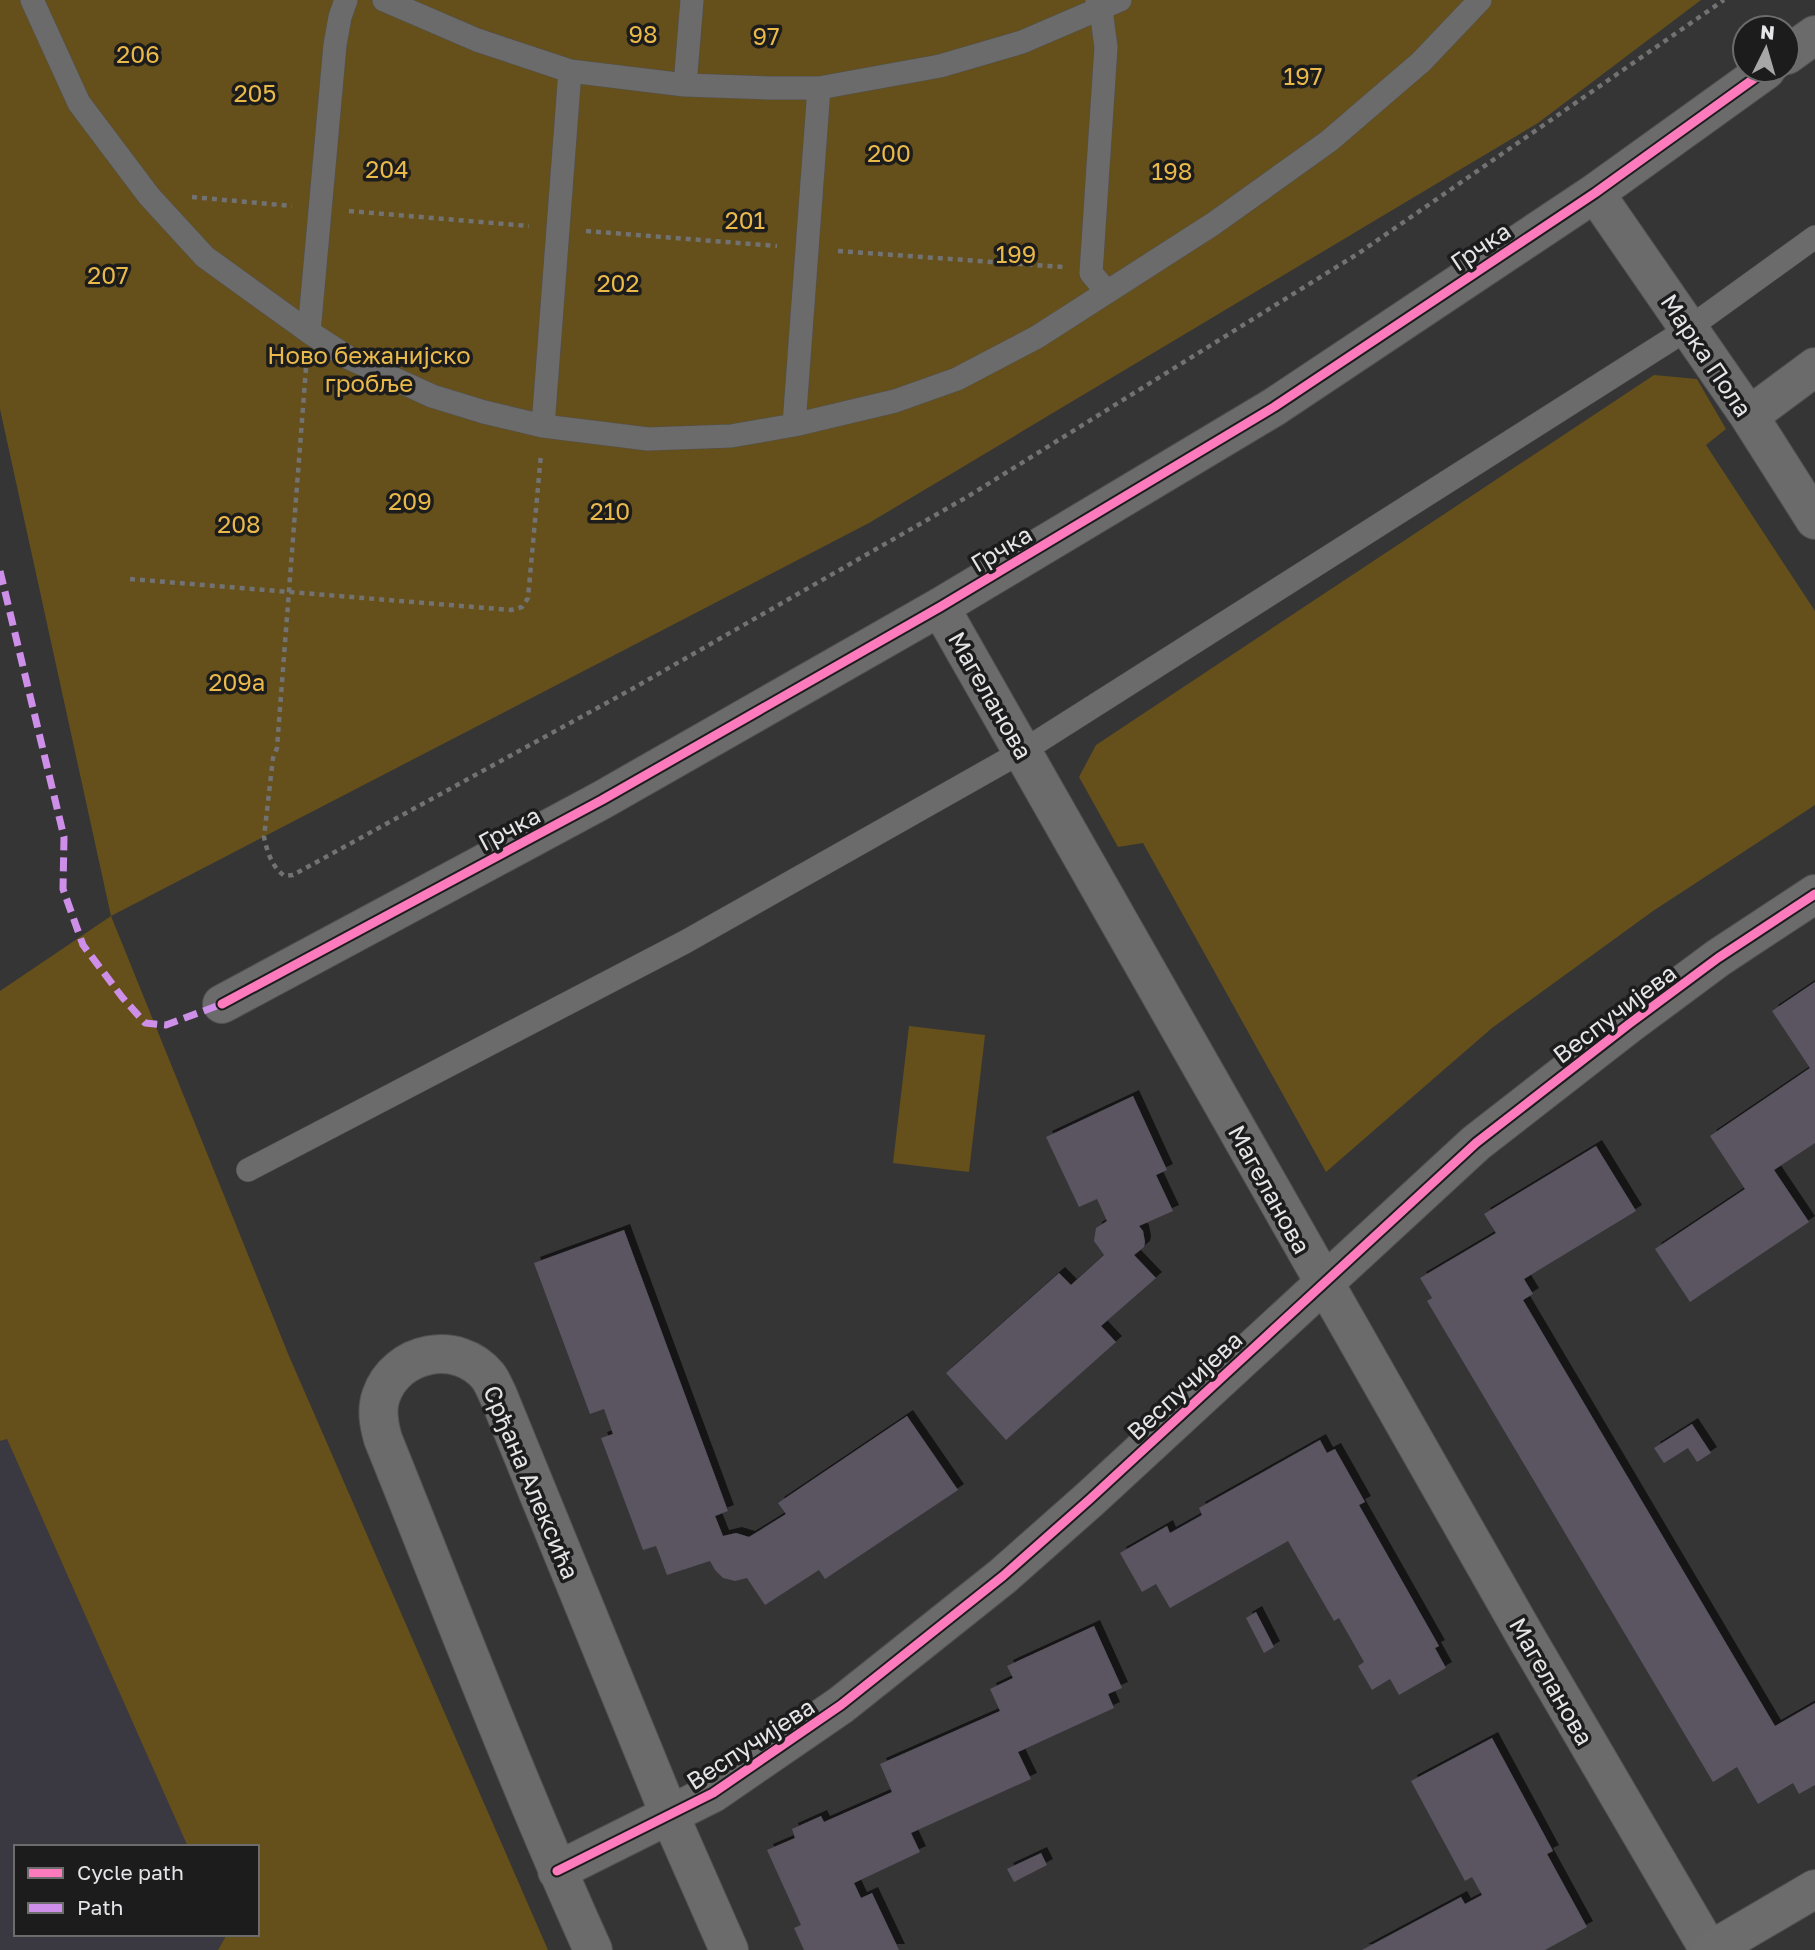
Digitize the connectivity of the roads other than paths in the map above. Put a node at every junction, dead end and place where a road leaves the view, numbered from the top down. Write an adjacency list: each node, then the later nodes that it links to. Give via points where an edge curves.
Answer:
1 (32, 0): 15 (lane, via 79,103 149,196 205,257)
2 (346, 0): 15 (lane, via 335,45)
3 (384, 0): 7 (lane, via 477,40)
4 (692, 0): 9 (lane)
5 (1480, 0): 13 (lane, via 1421,62 1329,141)
6 (1106, 3): 10 (lane, via 1022,43 940,66); 13 (lane, via 1091,273)
7 (570, 71): 9 (lane); 19 (lane)
8 (1747, 84): 11 (street, Грчка)
9 (685, 85): 10 (lane)
10 (819, 88): 18 (lane)
11 (1595, 193): 14 (street, Марка Пола); 21 (street, Грчка, via 1274,407)
12 (1815, 237): 14 (lane)
13 (1107, 292): 18 (lane, via 1037,337 957,379 895,401)
14 (1689, 328): 17 (street, Марка Пола); 22 (lane)
15 (309, 331): 19 (lane, via 349,358 432,396)
16 (1815, 367): 17 (street)
17 (1749, 416): 20 (street, Марка Пола)
18 (794, 425): 19 (lane, via 731,436 648,439)
19 (543, 426)
20 (1815, 520)
21 (940, 607): 22 (street, Магеланова); 24 (street, Грчка, via 602,800)
22 (1023, 751): 25 (lane, via 685,942); 26 (street, Магеланова)
23 (1815, 894): 26 (street, Веспучијева, via 1707,966 1476,1143)
24 (222, 1004)
25 (248, 1170)
26 (1323, 1282): 27 (street, Веспучијева, via 1003,1576 841,1705 713,1793); 32 (street, Магеланова)
27 (670, 1816): 28 (street, Веспучијева); 28 (street, Срђана Алексића, via 488,1376 450,1353 428,1354 407,1362 391,1376 381,1396 378,1418 383,1439); 31 (street, Срђана Алексића)
28 (557, 1871): 30 (street, Срђана Алексића)
29 (1815, 1889): 32 (main road)
30 (593, 1950)
31 (729, 1950)
32 (1710, 1950)

